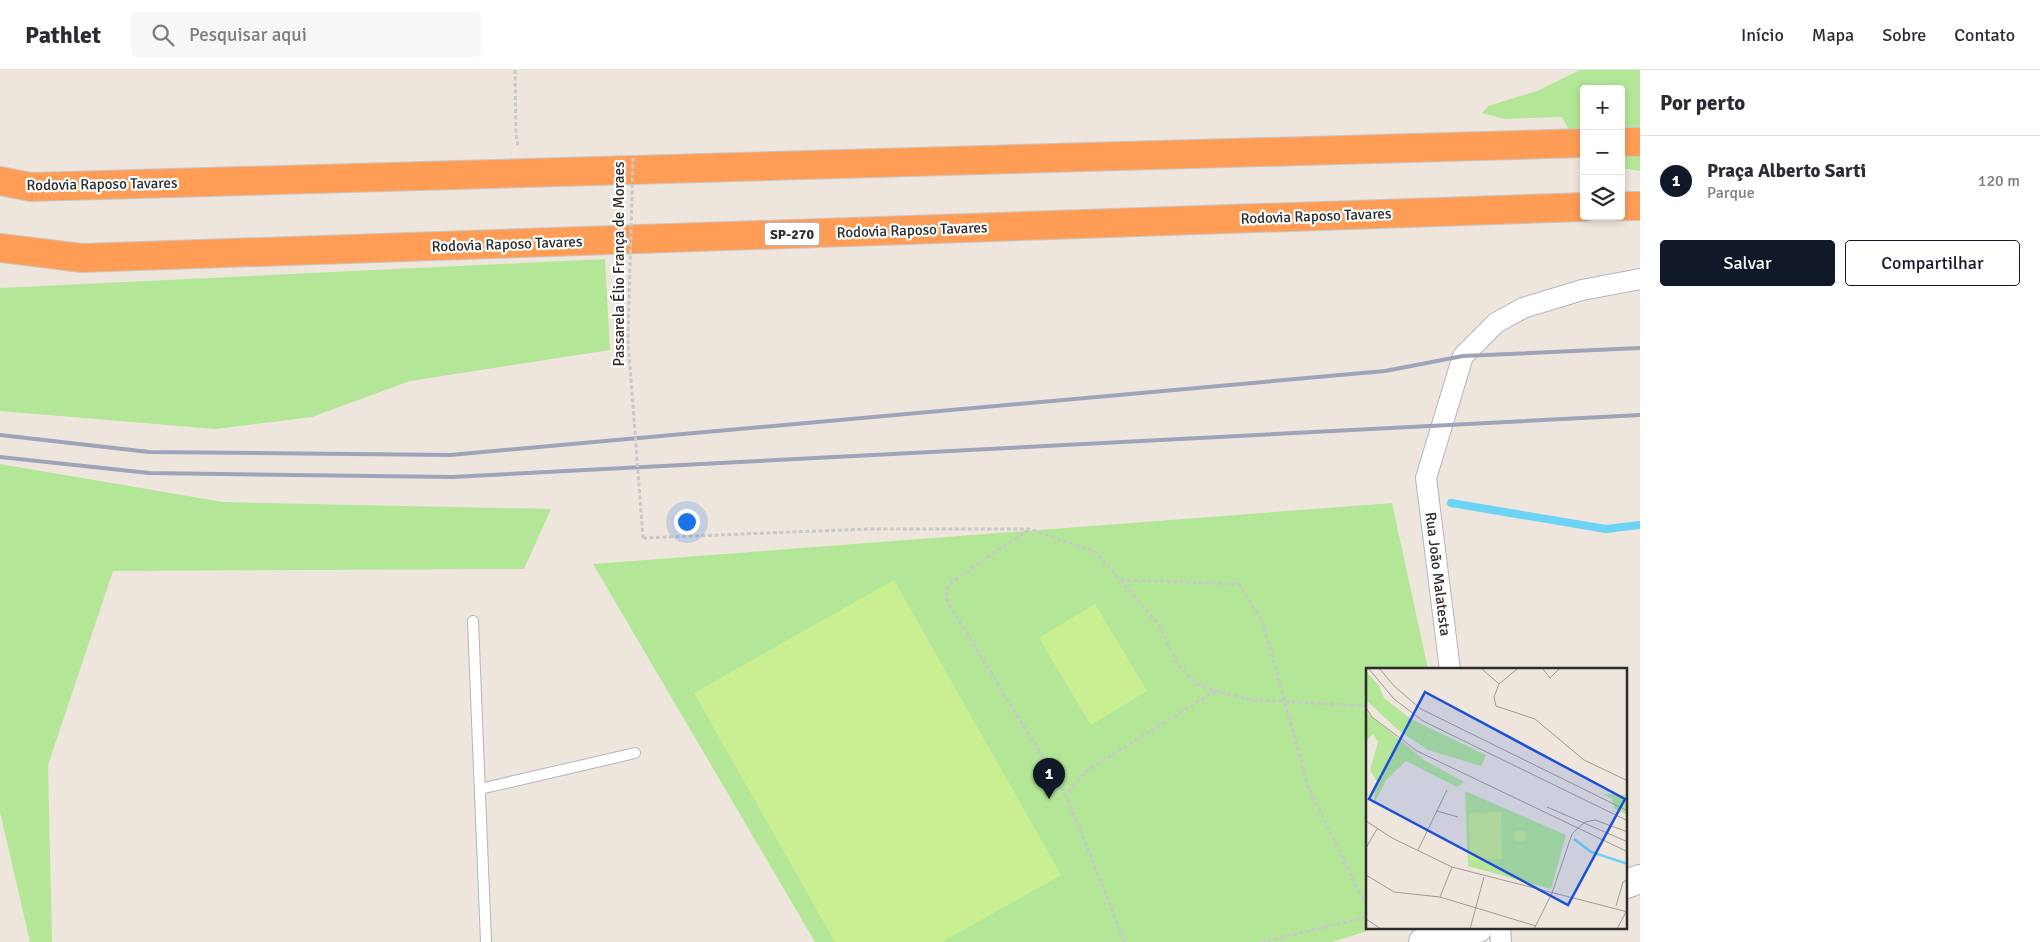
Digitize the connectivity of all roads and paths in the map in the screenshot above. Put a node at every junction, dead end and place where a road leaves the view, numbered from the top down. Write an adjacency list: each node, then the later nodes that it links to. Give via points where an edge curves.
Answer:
1 (515, 70): 5 (path)
2 (1625, 142): 3 (highway)
3 (1640, 142)
4 (1580, 143): 7 (highway, Rodovia Raposo Tavares, via 31,187)
5 (518, 149)
6 (630, 152): 13 (path, Passarela Élio França de Moraes, bridge, via 633,158 628,340 643,538 867,529)
7 (0, 181)
8 (1625, 206): 9 (highway)
9 (1640, 206)
10 (1580, 208): 11 (highway, Rodovia Raposo Tavares / SP-270, via 82,258)
11 (0, 248)
12 (1640, 279): 16 (street, Rua João Malatesta, via 1582,290 1524,308 1496,324 1463,356 1426,478)
13 (1029, 529): 14 (path, via 1096,552); 22 (path, via 952,582 946,590 946,601)
14 (1120, 580): 17 (path, via 1159,625 1178,665 1197,684); 18 (path, via 1239,584 1263,623)
15 (473, 621): 21 (lane)
16 (1450, 668)
17 (1215, 691): 18 (path, via 1253,700); 22 (path, via 1085,772)
18 (1285, 702): 19 (path); 25 (path, via 1308,786)
19 (1366, 706)
20 (635, 754): 21 (lane)
21 (480, 789): 28 (lane)
22 (1066, 795): 29 (path)
23 (1640, 879): 24 (main road)
24 (1628, 883)
25 (1366, 903)
26 (1366, 917): 30 (path)
27 (1470, 930): 31 (main road)
28 (486, 942)
29 (1126, 942)
30 (1261, 942)
31 (1423, 942)

